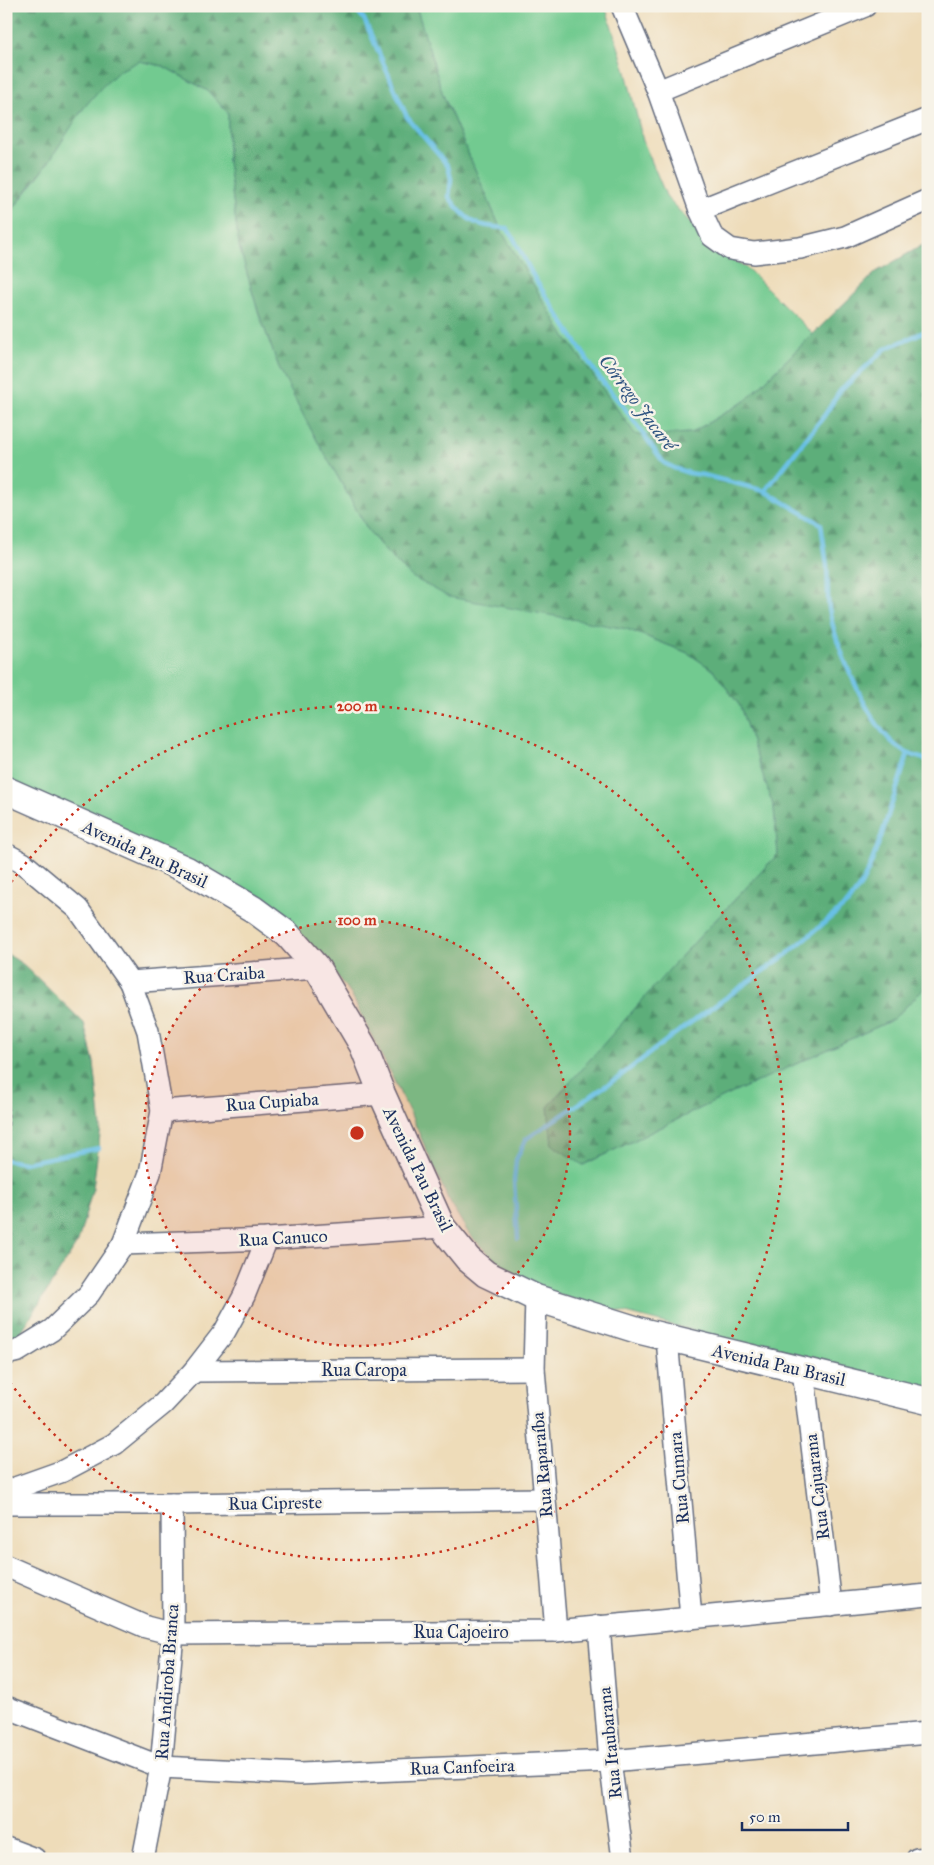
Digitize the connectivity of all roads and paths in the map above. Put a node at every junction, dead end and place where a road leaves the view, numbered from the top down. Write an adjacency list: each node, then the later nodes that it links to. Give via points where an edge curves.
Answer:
1 (622, 6): 3 (street)
2 (865, 6): 3 (street)
3 (658, 91): 6 (street)
4 (928, 119): 6 (street)
5 (928, 200): 6 (street, via 845,237 800,248 754,253 730,249 712,236)
6 (700, 210)
7 (6, 790): 9 (main road, Avenida Pau Brasil, via 187,870 280,929)
8 (6, 854): 10 (street, via 23,863 78,909)
9 (317, 968): 10 (street, Rua Craiba); 12 (main road, Avenida Pau Brasil, via 363,1046)
10 (130, 982): 13 (street, via 148,1031)
11 (6, 1050): 14 (path, via 9,1063)
12 (382, 1094): 13 (street, Rua Cupiaba); 15 (main road, Avenida Pau Brasil)
13 (162, 1111): 17 (street, via 150,1173)
14 (6, 1139)
15 (442, 1227): 16 (street, Rua Canuco); 18 (main road, Avenida Pau Brasil, via 468,1259 486,1274)
16 (267, 1239): 17 (street, Rua Canuco); 23 (street, via 244,1296 224,1331)
17 (123, 1244): 20 (street, via 88,1294 52,1330)
18 (536, 1298): 19 (main road, Avenida Pau Brasil); 21 (street, Rua Raparaíba)
19 (667, 1338): 22 (main road, Avenida Pau Brasil); 32 (street, Rua Cumara)
20 (6, 1354)
21 (534, 1369): 23 (street, Rua Caropa); 26 (street, Rua Raparaíba)
22 (804, 1370): 24 (main road, Avenida Pau Brasil); 31 (street, Rua Cajuarana)
23 (194, 1371): 25 (street, via 163,1404 114,1444 63,1471)
24 (928, 1401)
25 (6, 1494)
26 (544, 1499): 28 (street, Rua Cipreste); 34 (street, Rua Raparaíba)
27 (6, 1504): 28 (street, Rua Cipreste)
28 (172, 1504): 35 (street, Rua Andiroba Branca)
29 (6, 1566): 35 (street, Rua Cajoeiro, via 146,1627)
30 (928, 1595): 31 (street, Rua Cajoeiro)
31 (831, 1605): 32 (street, Rua Cajoeiro)
32 (691, 1618): 33 (street, Rua Cajoeiro)
33 (599, 1626): 34 (street, Rua Cajoeiro); 38 (street, Rua Itaubarana)
34 (556, 1631): 35 (street, Rua Cajoeiro)
35 (173, 1634): 39 (street, Rua Andiroba Branca)
36 (6, 1707): 39 (street, Rua Canfoeira)
37 (928, 1733): 38 (street, Rua Canfoeira)
38 (610, 1762): 39 (street, Rua Canfoeira, via 300,1774); 44 (street, Rua Itaubarana)
39 (161, 1766): 43 (street, Rua Andiroba Branca)
40 (6, 1848): 42 (street)
41 (928, 1858): 45 (street)
42 (35, 1859)
43 (143, 1859)
44 (623, 1859)
45 (917, 1859)

